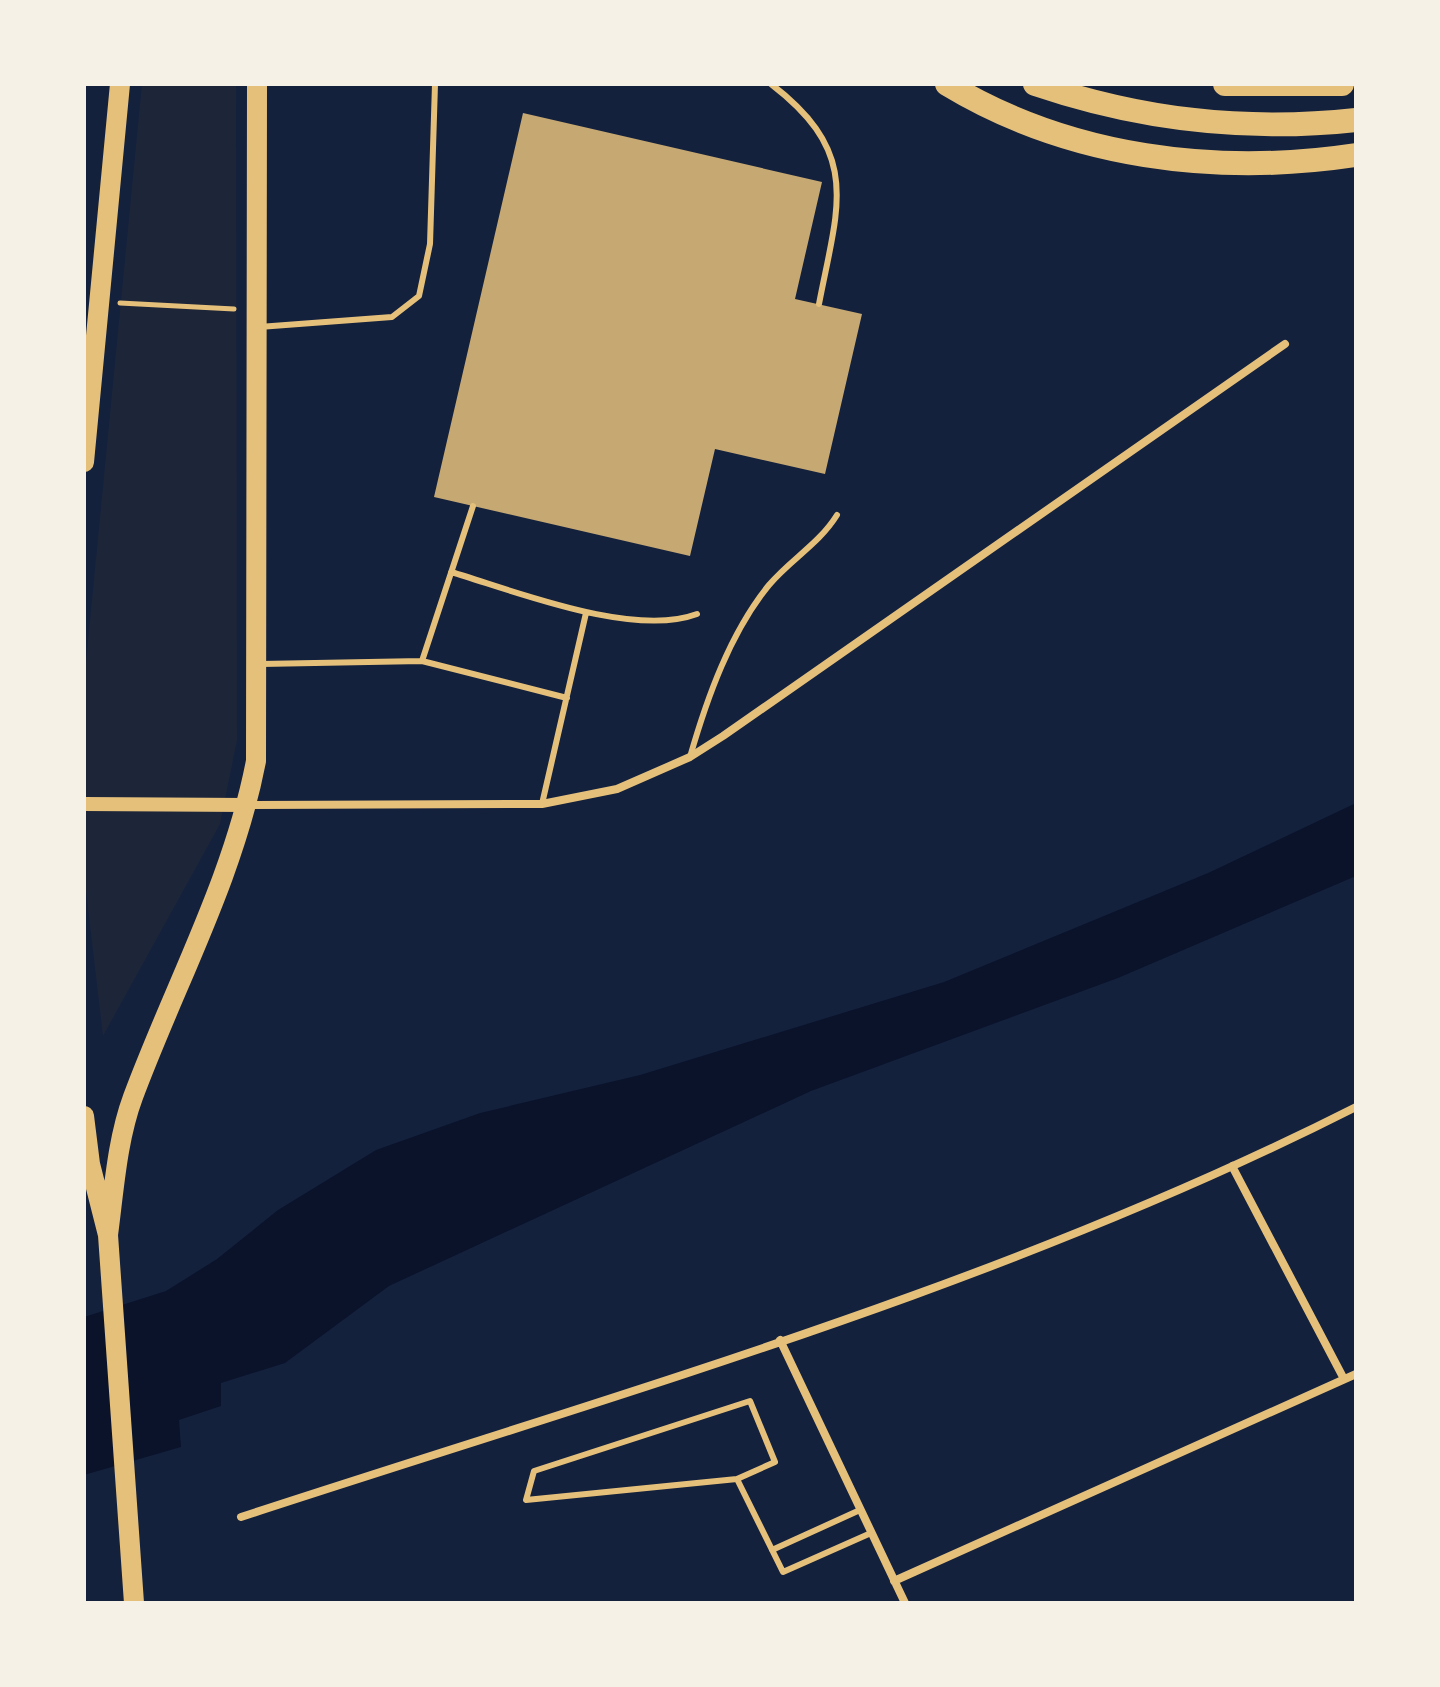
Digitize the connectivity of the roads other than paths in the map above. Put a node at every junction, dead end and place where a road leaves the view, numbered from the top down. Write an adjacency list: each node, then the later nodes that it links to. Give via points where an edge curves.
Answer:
1 (120, 84): 11 (main road)
2 (257, 84): 13 (main road)
3 (435, 84): 13 (lane, via 430,244 419,296 392,317)
4 (771, 84): 12 (lane, via 814,123 838,179)
5 (947, 84): 10 (highway, via 1036,125 1157,158 1228,165)
6 (1035, 84): 9 (highway, via 1183,121 1276,126)
7 (1225, 84): 8 (highway)
8 (1342, 84)
9 (1356, 120)
10 (1356, 155)
11 (92, 301): 15 (main road)
12 (819, 304)
13 (256, 318): 22 (main road)
14 (1285, 344): 24 (street)
15 (84, 462)
16 (473, 506): 18 (lane)
17 (837, 515): 24 (lane, via 758,601 715,683)
18 (451, 572): 19 (lane); 21 (lane)
19 (586, 613): 20 (lane, via 678,621); 23 (lane)
20 (697, 614)
21 (422, 661): 22 (lane); 23 (lane)
22 (257, 664): 27 (main road, via 256,761)
23 (567, 698): 26 (lane)
24 (690, 757): 26 (street, via 617,789)
25 (84, 804): 27 (street)
26 (542, 804): 27 (street)
27 (247, 805): 31 (main road, via 222,885 132,1100)
28 (1356, 1107): 30 (street)
29 (84, 1116): 31 (main road)
30 (1232, 1166): 32 (street, via 1008,1259); 34 (street)
31 (108, 1235): 41 (main road)
32 (780, 1340): 36 (street); 37 (street)
33 (1356, 1374): 34 (street)
34 (1344, 1379): 40 (street)
35 (737, 1479): 35 (lane, via 707,1482 526,1500 534,1471 750,1401 775,1462); 39 (lane)
36 (860, 1510): 38 (street); 39 (lane)
37 (241, 1517)
38 (871, 1533): 39 (lane, via 783,1572); 40 (street)
39 (772, 1550)
40 (894, 1581): 42 (street)
41 (134, 1603)
42 (905, 1603)

